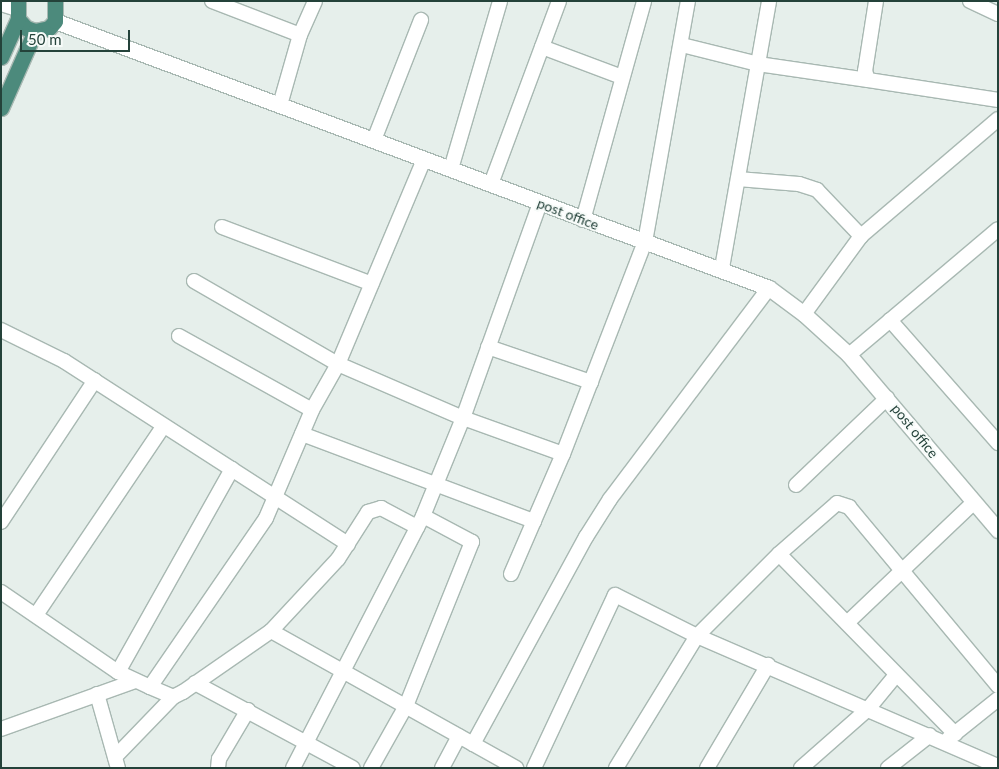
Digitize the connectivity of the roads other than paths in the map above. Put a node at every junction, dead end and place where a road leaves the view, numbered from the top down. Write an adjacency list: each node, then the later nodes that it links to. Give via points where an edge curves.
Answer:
1 (212, 1): 17 (street)
2 (315, 1): 17 (street)
3 (500, 1): 30 (street)
4 (559, 1): 19 (street)
5 (644, 1): 22 (street)
6 (688, 1): 18 (street)
7 (769, 1): 21 (street)
8 (876, 1): 23 (street, via 865,71)
9 (970, 1): 13 (street)
10 (57, 2): 15 (highway)
11 (1, 3): 12 (street)
12 (18, 10): 16 (highway, via 26,28); 20 (highway)
13 (998, 14)
14 (420, 20): 28 (street)
15 (55, 21): 16 (highway, via 48,28); 25 (street, post office)
16 (35, 31): 26 (highway)
17 (300, 35): 25 (street)
18 (682, 44): 21 (street); 38 (street)
19 (542, 47): 22 (street); 32 (street)
20 (1, 57)
21 (758, 64): 23 (street); 31 (street)
22 (622, 77): 34 (street)
23 (868, 80): 24 (street)
24 (998, 100)
25 (280, 105): 28 (street, post office)
26 (1, 108)
27 (998, 119): 37 (street)
28 (374, 140): 29 (street, post office)
29 (424, 159): 30 (street, post office); 41 (street)
30 (450, 169): 32 (street, post office)
31 (738, 179): 37 (street, via 809,186 823,195); 39 (street)
32 (492, 184): 33 (street, post office)
33 (540, 203): 34 (street, post office); 47 (street)
34 (583, 220): 38 (street, post office)
35 (222, 227): 41 (street)
36 (998, 229): 44 (street)
37 (861, 236): 43 (street)
38 (644, 242): 39 (street, post office); 51 (street)
39 (722, 268): 42 (street, post office)
40 (194, 280): 49 (street)
41 (372, 284): 49 (street)
42 (769, 288): 43 (street, post office); 96 (street, via 610,499)
43 (804, 314): 48 (street, post office)
44 (890, 320): 48 (street); 57 (street)
45 (1, 330): 50 (street, via 41,348)
46 (179, 336): 53 (street)
47 (488, 348): 51 (street); 54 (street)
48 (850, 355): 52 (street, post office)
49 (338, 364): 53 (street); 54 (street)
50 (94, 380): 55 (street); 66 (street)
51 (591, 382): 58 (street)
52 (888, 398): 61 (street); 63 (street, post office)
53 (312, 410): 56 (street)
54 (463, 418): 58 (street); 60 (street)
55 (163, 427): 59 (street); 73 (street)
56 (302, 434): 60 (street); 62 (street)
57 (998, 443)
58 (563, 454): 65 (street)
59 (232, 469): 62 (street); 79 (street)
60 (435, 484): 64 (street); 65 (street)
61 (796, 485)
62 (276, 497): 68 (street); 84 (street, via 266,518)
63 (974, 502): 67 (street, post office); 70 (street)
64 (420, 521): 68 (street, via 388,510 374,509 368,512); 78 (street); 88 (street, via 472,542)
65 (534, 521): 71 (street)
66 (1, 522)
67 (998, 530)
68 (348, 544): 75 (street)
69 (779, 554): 70 (street, via 833,504 842,503 849,507); 74 (street); 76 (street)
70 (899, 571): 74 (street); 83 (street)
71 (511, 574)
72 (1, 592): 73 (street)
73 (36, 615): 79 (street)
74 (847, 623): 80 (street)
75 (271, 631): 78 (street); 82 (street)
76 (697, 636): 77 (street); 105 (street, via 615,595); 106 (street)
77 (768, 665): 89 (street); 107 (street)
78 (345, 671): 88 (street); 95 (street)
79 (118, 672): 81 (street)
80 (896, 675): 89 (street); 94 (street)
81 (135, 681): 84 (street); 85 (street)
82 (195, 683): 86 (street); 90 (street)
83 (998, 686)
84 (150, 687): 86 (street)
85 (97, 694): 91 (street); 97 (street)
86 (173, 697): 97 (street)
87 (998, 699): 94 (street)
88 (406, 706): 93 (street); 102 (street)
89 (868, 709): 92 (street); 108 (street)
90 (248, 710): 95 (street); 99 (street, via 219,759)
91 (1, 729)
92 (930, 735): 94 (street); 109 (street)
93 (459, 736): 96 (street); 103 (street)
94 (950, 738): 98 (street)
95 (306, 742): 100 (street); 101 (street)
96 (473, 744): 104 (street)
97 (116, 762)
98 (987, 765)
99 (218, 768)
100 (293, 768)
101 (353, 768)
102 (372, 768)
103 (442, 768)
104 (516, 768)
105 (534, 768)
106 (616, 768)
107 (707, 768)
108 (801, 768)
109 (888, 768)

